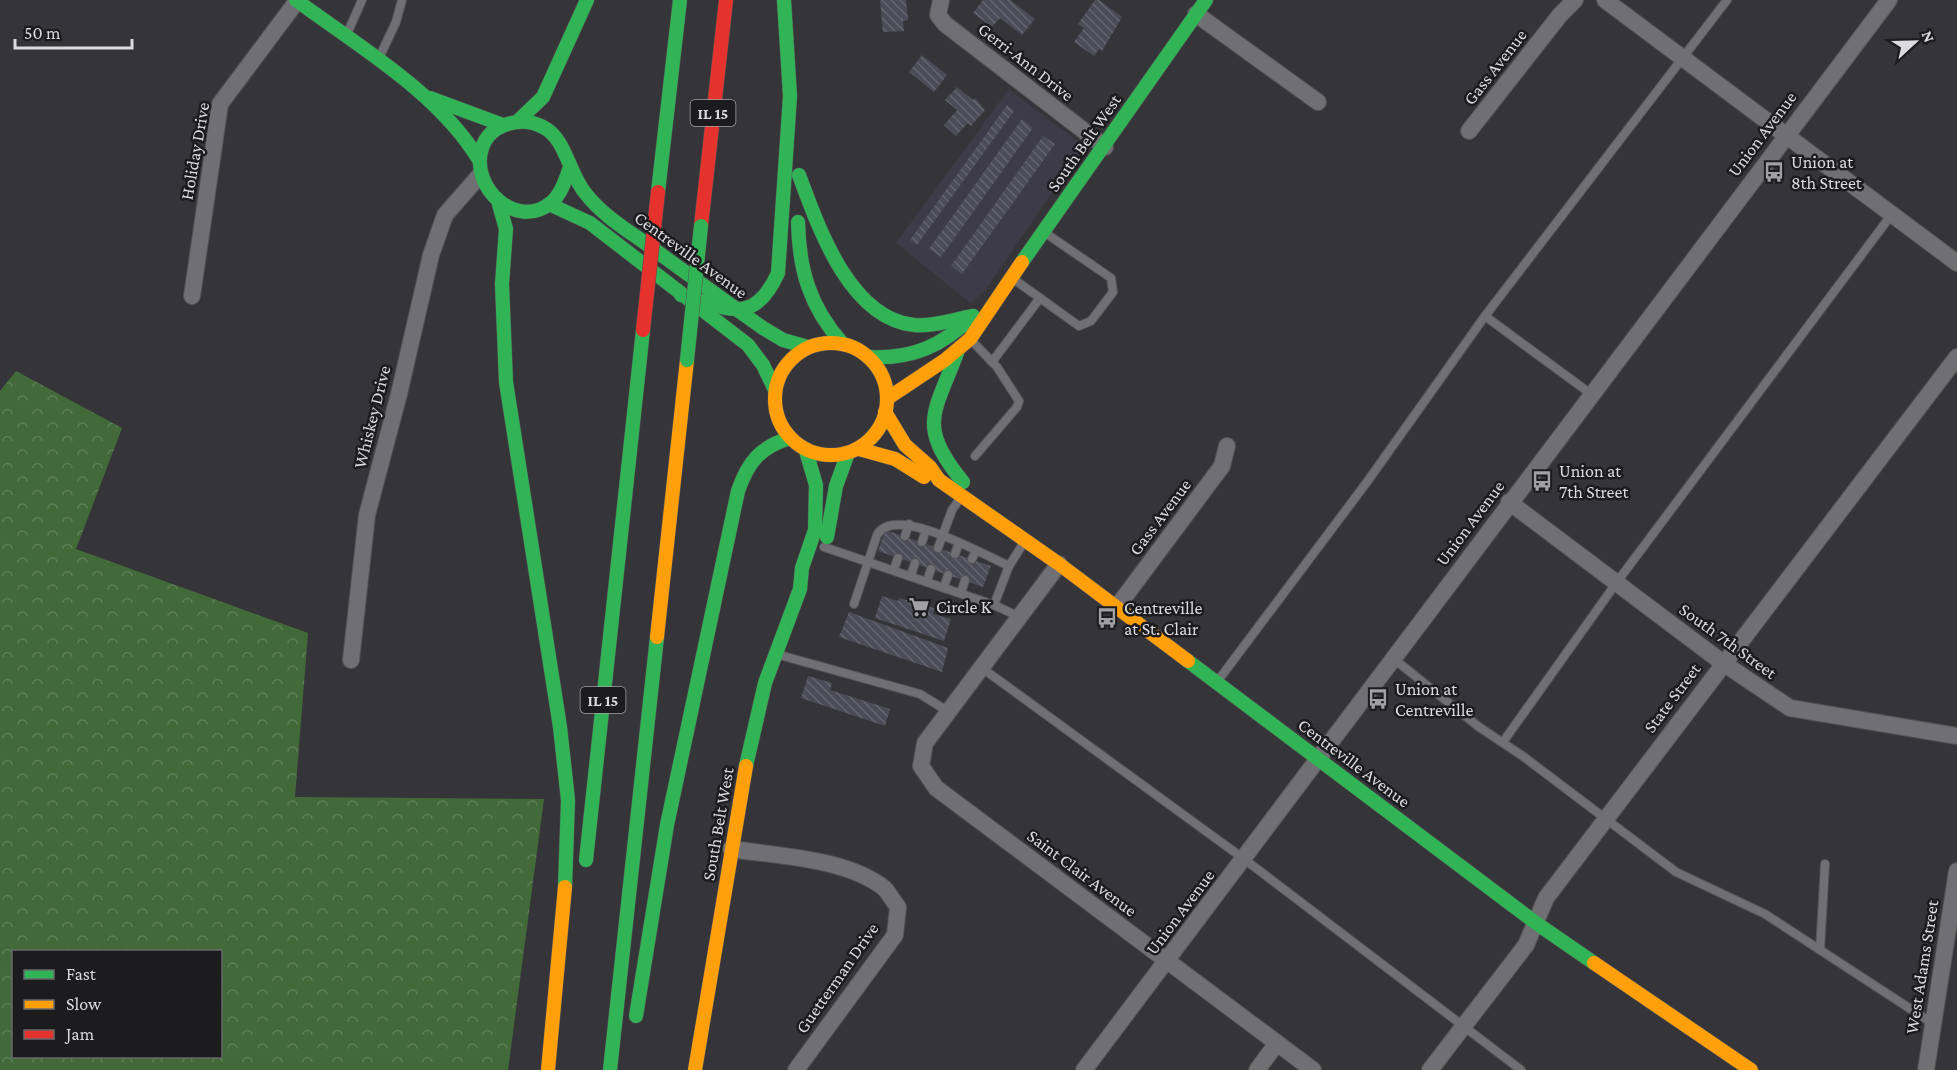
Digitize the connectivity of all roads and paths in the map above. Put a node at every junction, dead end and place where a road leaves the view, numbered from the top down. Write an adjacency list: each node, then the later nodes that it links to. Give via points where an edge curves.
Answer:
1 (362, 0): 14 (lane)
2 (402, 0): 16 (lane)
3 (587, 0): 20 (main road, via 543,97)
4 (680, 0): 105 (main road, IL 15, bridge)
5 (726, 0): 115 (main road, IL 15, bridge)
6 (784, 0): 18 (main road)
7 (941, 0): 24 (street, Gerri-Ann Drive, via 938,15 945,24)
8 (1575, 0): 22 (street, Gass Avenue)
9 (1605, 0): 15 (street)
10 (1727, 0): 15 (lane)
11 (1889, 0): 23 (street, Union Avenue)
12 (303, 2): 14 (main road); 36 (street, Holiday Drive, via 220,104)
13 (1201, 7): 19 (street); 24 (main road, South Belt West)
14 (346, 38): 16 (main road)
15 (1681, 57): 23 (street); 41 (lane)
16 (378, 61): 17 (main road)
17 (424, 96): 21 (main road); 25 (main road, via 470,145)
18 (790, 96): 27 (main road, via 801,133); 39 (main road, via 778,273 765,296 751,307)
19 (1318, 102)
20 (519, 120): 21 (main road); 26 (main road, Centreville Avenue, via 534,122 559,139)
21 (503, 125): 25 (main road, via 483,145)
22 (1469, 131)
23 (1786, 135): 31 (street); 50 (street, Union Avenue)
24 (1105, 147): 32 (main road, South Belt West)
25 (479, 167): 28 (street, Whiskey Drive); 29 (main road)
26 (569, 170): 30 (main road, via 562,189); 39 (main road, Centreville Avenue, via 599,209)
27 (799, 175): 40 (main road, via 826,247 844,275 885,315 907,324); 43 (main road, via 798,225 804,285 823,324)
28 (464, 195): 29 (street, via 477,193); 93 (street, Whiskey Drive, via 445,215 430,255 367,515)
29 (494, 199): 30 (main road, via 523,211); 114 (main road, via 506,229 502,284 506,382 568,800 561,950)
30 (549, 204): 35 (main road, Centreville Avenue, via 590,223)
31 (1892, 214): 33 (street); 83 (lane)
32 (1044, 232): 34 (main road, South Belt West); 37 (lane, via 1111,278 1113,292 1091,321 1079,326)
33 (1957, 263)
34 (1011, 277): 37 (lane); 38 (main road, South Belt West)
35 (681, 295): 39 (main road, via 699,298 718,309); 49 (main road, Centreville Avenue, via 748,345)
36 (192, 296)
37 (1040, 298): 48 (lane)
38 (990, 306): 40 (main road, South Belt West); 42 (main road, South Belt West, via 982,324)
39 (736, 310): 44 (main road, Centreville Avenue, via 783,340)
40 (973, 316): 42 (main road, South Belt West)
41 (1485, 316): 50 (lane); 96 (lane, via 1367,483)
42 (965, 334): 45 (main road, South Belt West); 46 (main road, South Belt West, via 912,357); 48 (lane)
43 (842, 343): 44 (main road); 46 (main road, South Belt West)
44 (808, 347): 49 (main road, via 792,358)
45 (957, 353): 51 (main road, South Belt West); 61 (main road, via 938,393 935,433 943,457 961,479)
46 (870, 357): 51 (main road, via 882,375)
47 (1957, 357): 94 (street, State Street)
48 (992, 362): 57 (lane, via 1019,400)
49 (775, 390): 53 (main road, via 777,414)
50 (1592, 394): 60 (street, Union Avenue)
51 (888, 398): 52 (main road, South Belt West)
52 (885, 412): 56 (main road, South Belt West, via 875,435); 58 (main road, Centreville Avenue, via 905,445)
53 (790, 438): 55 (main road); 112 (main road, via 760,450 738,490 667,825)
54 (1227, 446): 89 (street, Gass Avenue, via 1222,466)
55 (806, 451): 56 (main road, via 827,455); 85 (main road, South Belt West, via 816,486 816,511)
56 (854, 451): 58 (main road, Centreville Avenue, via 895,459 924,477); 69 (main road, South Belt West, via 836,486)
57 (975, 456)
58 (939, 480): 59 (main road, Centreville Avenue)
59 (961, 496): 61 (main road, Centreville Avenue); 65 (lane)
60 (1509, 502): 83 (street, South 7th Street); 92 (street, Union Avenue)
61 (974, 506): 66 (main road, Centreville Avenue)
62 (909, 524): 63 (lane); 64 (lane); 73 (lane, via 880,529)
63 (926, 530): 65 (lane); 67 (lane)
64 (905, 536)
65 (942, 536): 68 (lane); 70 (lane)
66 (1026, 541): 75 (main road, Centreville Avenue); 76 (lane)
67 (922, 542)
68 (958, 543): 71 (lane); 76 (lane, via 974,555)
69 (824, 547): 73 (lane); 85 (main road, South Belt West, via 814,573)
70 (938, 548)
71 (955, 554)
72 (898, 558): 78 (lane)
73 (867, 561): 78 (lane); 87 (lane)
74 (915, 563): 80 (lane)
75 (1059, 564): 89 (main road, Centreville Avenue); 90 (street)
76 (1009, 566): 88 (lane)
77 (931, 569): 82 (lane)
78 (894, 570): 80 (lane)
79 (948, 574): 84 (lane)
80 (911, 575): 82 (lane)
81 (965, 580): 86 (lane)
82 (927, 581): 84 (lane)
83 (1617, 582): 94 (street, South 7th Street); 99 (lane)
84 (944, 587): 86 (lane)
85 (800, 589): 91 (main road, South Belt West)
86 (961, 593): 88 (lane)
87 (854, 604)
88 (994, 604): 90 (lane)
89 (1117, 607): 96 (main road, Centreville Avenue)
90 (1020, 616): 95 (street)
91 (776, 654): 97 (lane, via 920,694); 102 (main road, South Belt West, via 752,736)
92 (1394, 659): 99 (lane); 100 (street, Union Avenue)
93 (351, 660)
94 (1723, 663): 98 (street, South 7th Street, via 1790,708); 101 (street, State Street)
95 (982, 668): 97 (street); 103 (lane)
96 (1216, 682): 100 (main road, Centreville Avenue)
97 (949, 712): 109 (street, Saint Clair Avenue, via 925,742 921,766 936,789)
98 (1957, 736)
99 (1503, 742): 101 (lane)
100 (1319, 759): 103 (street, Union Avenue); 107 (main road, Centreville Avenue)
101 (1605, 820): 107 (street, State Street, via 1546,898); 108 (lane, via 1676,872 1765,914)
102 (731, 849): 116 (main road, South Belt West); 117 (street, Guetterman Drive, via 816,862 857,874 884,889 898,907 895,935)
103 (1244, 859): 109 (street, Union Avenue); 111 (lane)
104 (1825, 864): 108 (lane)
105 (585, 870)
106 (1957, 871): 110 (street, West Adams Street)
107 (1536, 923): 111 (street, State Street, via 1526,945); 123 (main road, Centreville Avenue)
108 (1820, 950): 110 (lane)
109 (1168, 961): 113 (street, Saint Clair Avenue); 118 (street, Union Avenue)
110 (1932, 1023): 124 (street, West Adams Street)
111 (1464, 1026): 121 (street, State Street); 122 (lane)
112 (633, 1035)
113 (1277, 1043): 119 (street); 120 (street, Saint Clair Avenue)
114 (548, 1070)
115 (610, 1070)
116 (695, 1070)
117 (796, 1070)
118 (1084, 1070)
119 (1257, 1070)
120 (1313, 1070)
121 (1430, 1070)
122 (1521, 1070)
123 (1751, 1070)
124 (1926, 1070)

